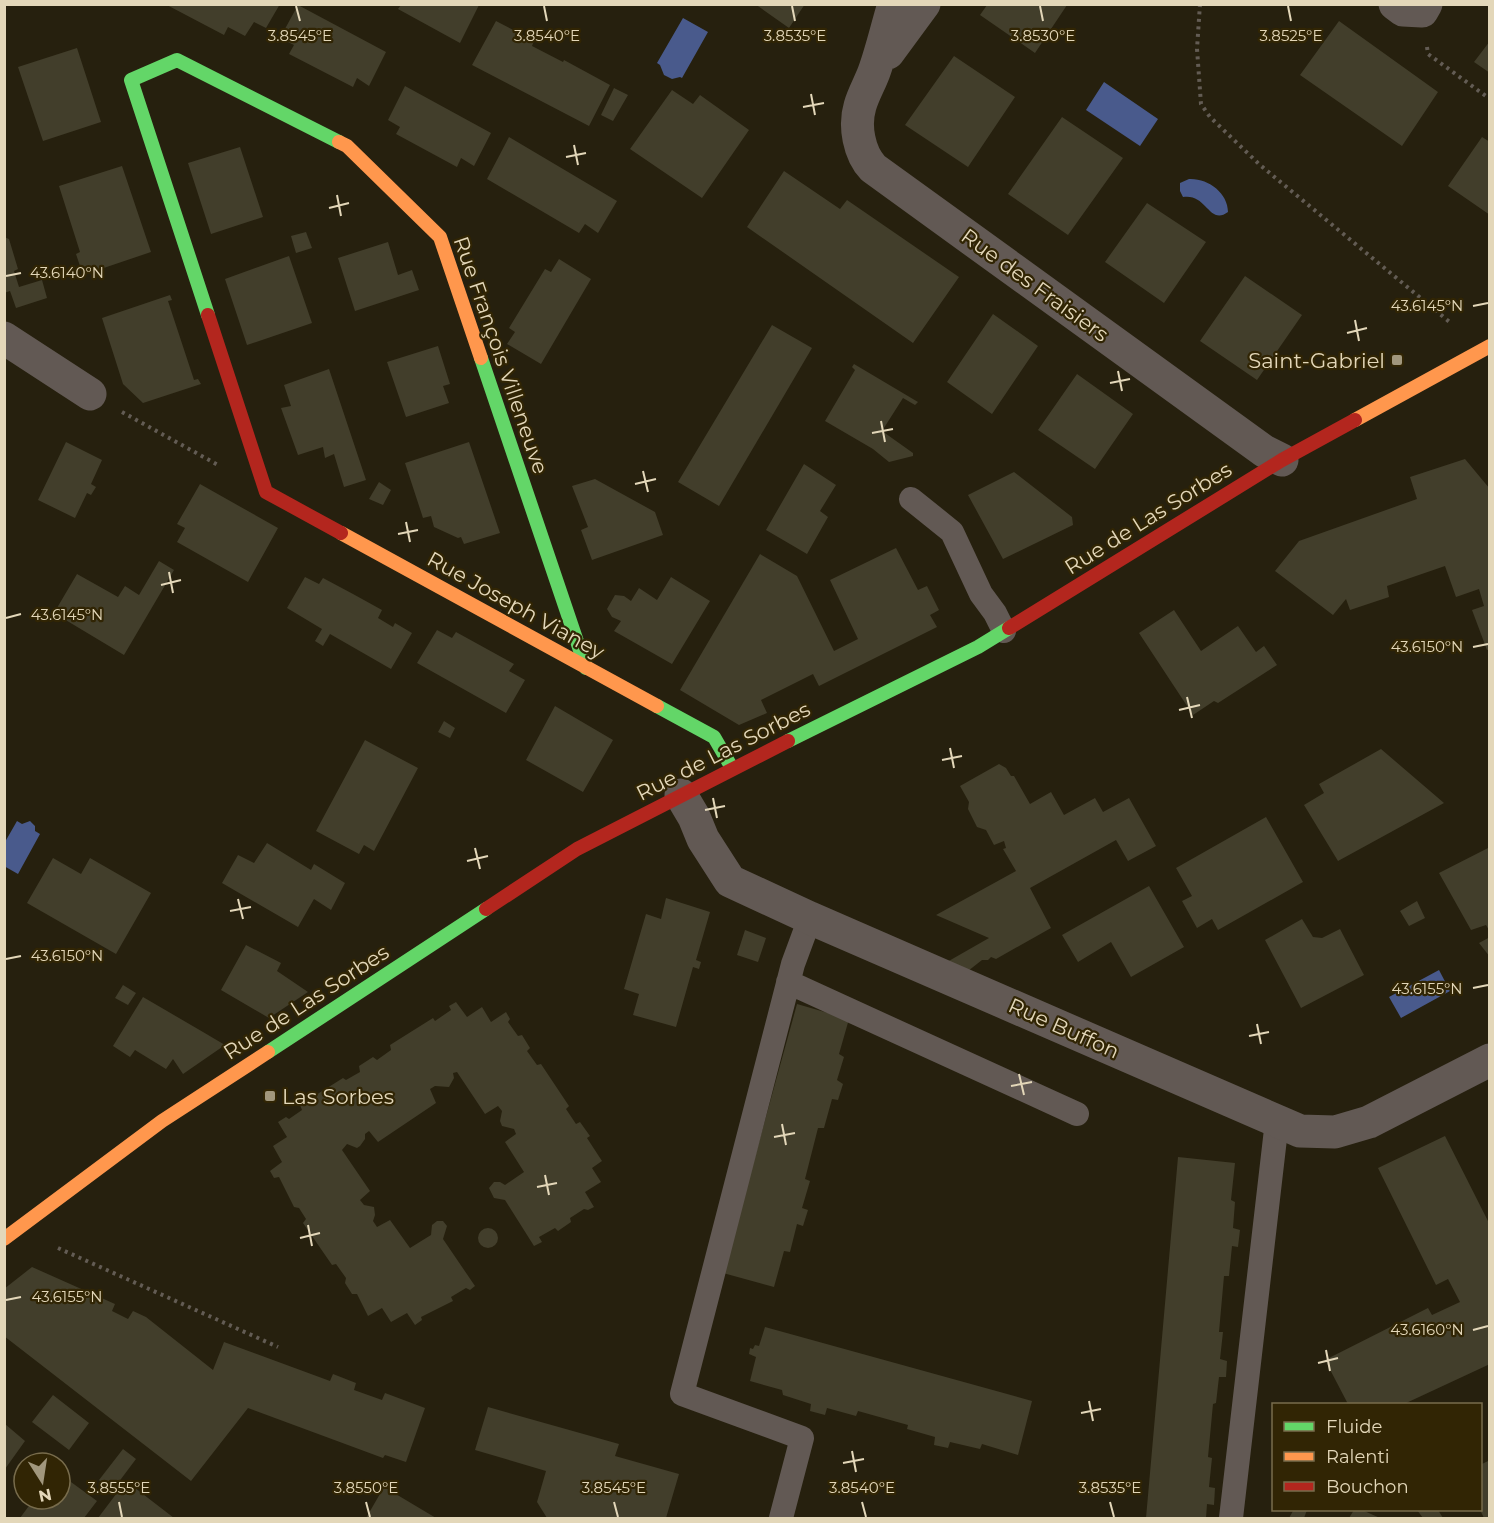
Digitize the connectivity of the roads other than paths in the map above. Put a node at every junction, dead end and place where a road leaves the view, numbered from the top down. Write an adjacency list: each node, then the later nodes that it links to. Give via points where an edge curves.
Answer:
1 (894, 4): 3 (street, Rue des Fraisiers)
2 (924, 4): 3 (street, Rue des Fraisiers)
3 (874, 71): 7 (street, Rue des Fraisiers, via 859,108 858,124 861,147 873,168 1264,451)
4 (4, 338): 6 (street)
5 (1490, 346): 7 (street, Rue de Las Sorbes)
6 (90, 394)
7 (1282, 460): 10 (street, Rue de Las Sorbes)
8 (266, 492): 11 (street, Rue Joseph Vianey); 11 (street, Rue François Villeneuve, via 131,80 177,60 347,146 440,237)
9 (911, 499): 10 (lane, via 952,532 981,594)
10 (1004, 631): 12 (street, Rue de Las Sorbes)
11 (586, 668): 12 (street, Rue Joseph Vianey, via 714,737)
12 (732, 768): 13 (street, Rue de Las Sorbes)
13 (681, 795): 14 (street, Rue Buffon, via 730,881); 19 (street, Rue de Las Sorbes, via 577,849 162,1121)
14 (810, 918): 15 (lane); 18 (street, Rue Buffon)
15 (788, 982): 17 (lane); 20 (lane, via 682,1394 802,1438)
16 (1490, 1060): 18 (street, Rue Buffon, via 1369,1122 1335,1132 1300,1131)
17 (1077, 1114)
18 (1277, 1121): 21 (lane)
19 (4, 1239)
20 (781, 1518)
21 (1231, 1518)

